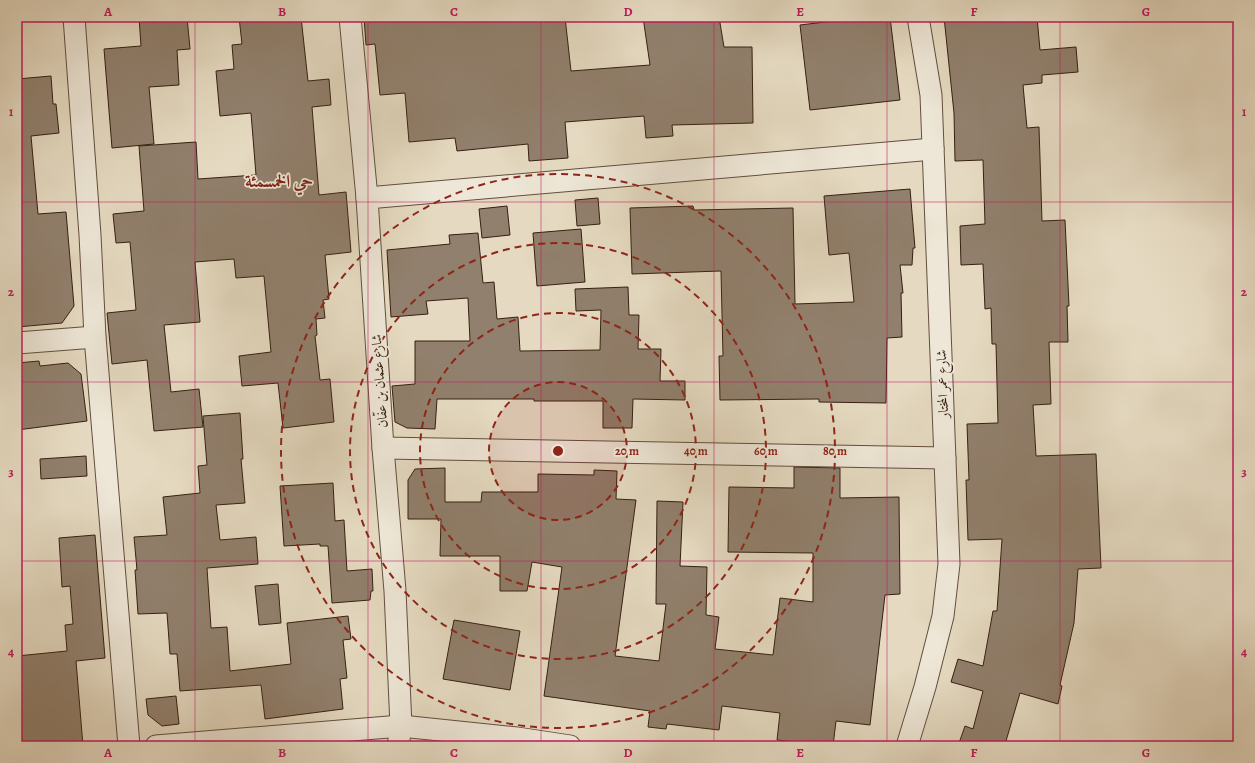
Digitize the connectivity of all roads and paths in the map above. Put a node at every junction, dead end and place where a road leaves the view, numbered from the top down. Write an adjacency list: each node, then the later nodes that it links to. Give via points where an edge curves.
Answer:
1 (74, 17): 6 (street, via 90,236)
2 (350, 17): 5 (street, شارع عثمان بن عفّان)
3 (918, 17): 4 (street, شارع عمر المختار, via 930,95)
4 (933, 149): 5 (street); 9 (street, شارع عمر المختار)
5 (367, 198): 8 (street, شارع عثمان بن عفّان)
6 (94, 337): 7 (street); 11 (street)
7 (17, 343)
8 (383, 448): 9 (street); 10 (street, شارع عثمان بن عفّان, via 394,591)
9 (945, 458): 14 (street, شارع عمر المختار, via 949,564 943,616 926,687)
10 (400, 736): 12 (street); 13 (street, via 517,738)
11 (129, 746)
12 (156, 746)
13 (570, 746)
14 (907, 746)

